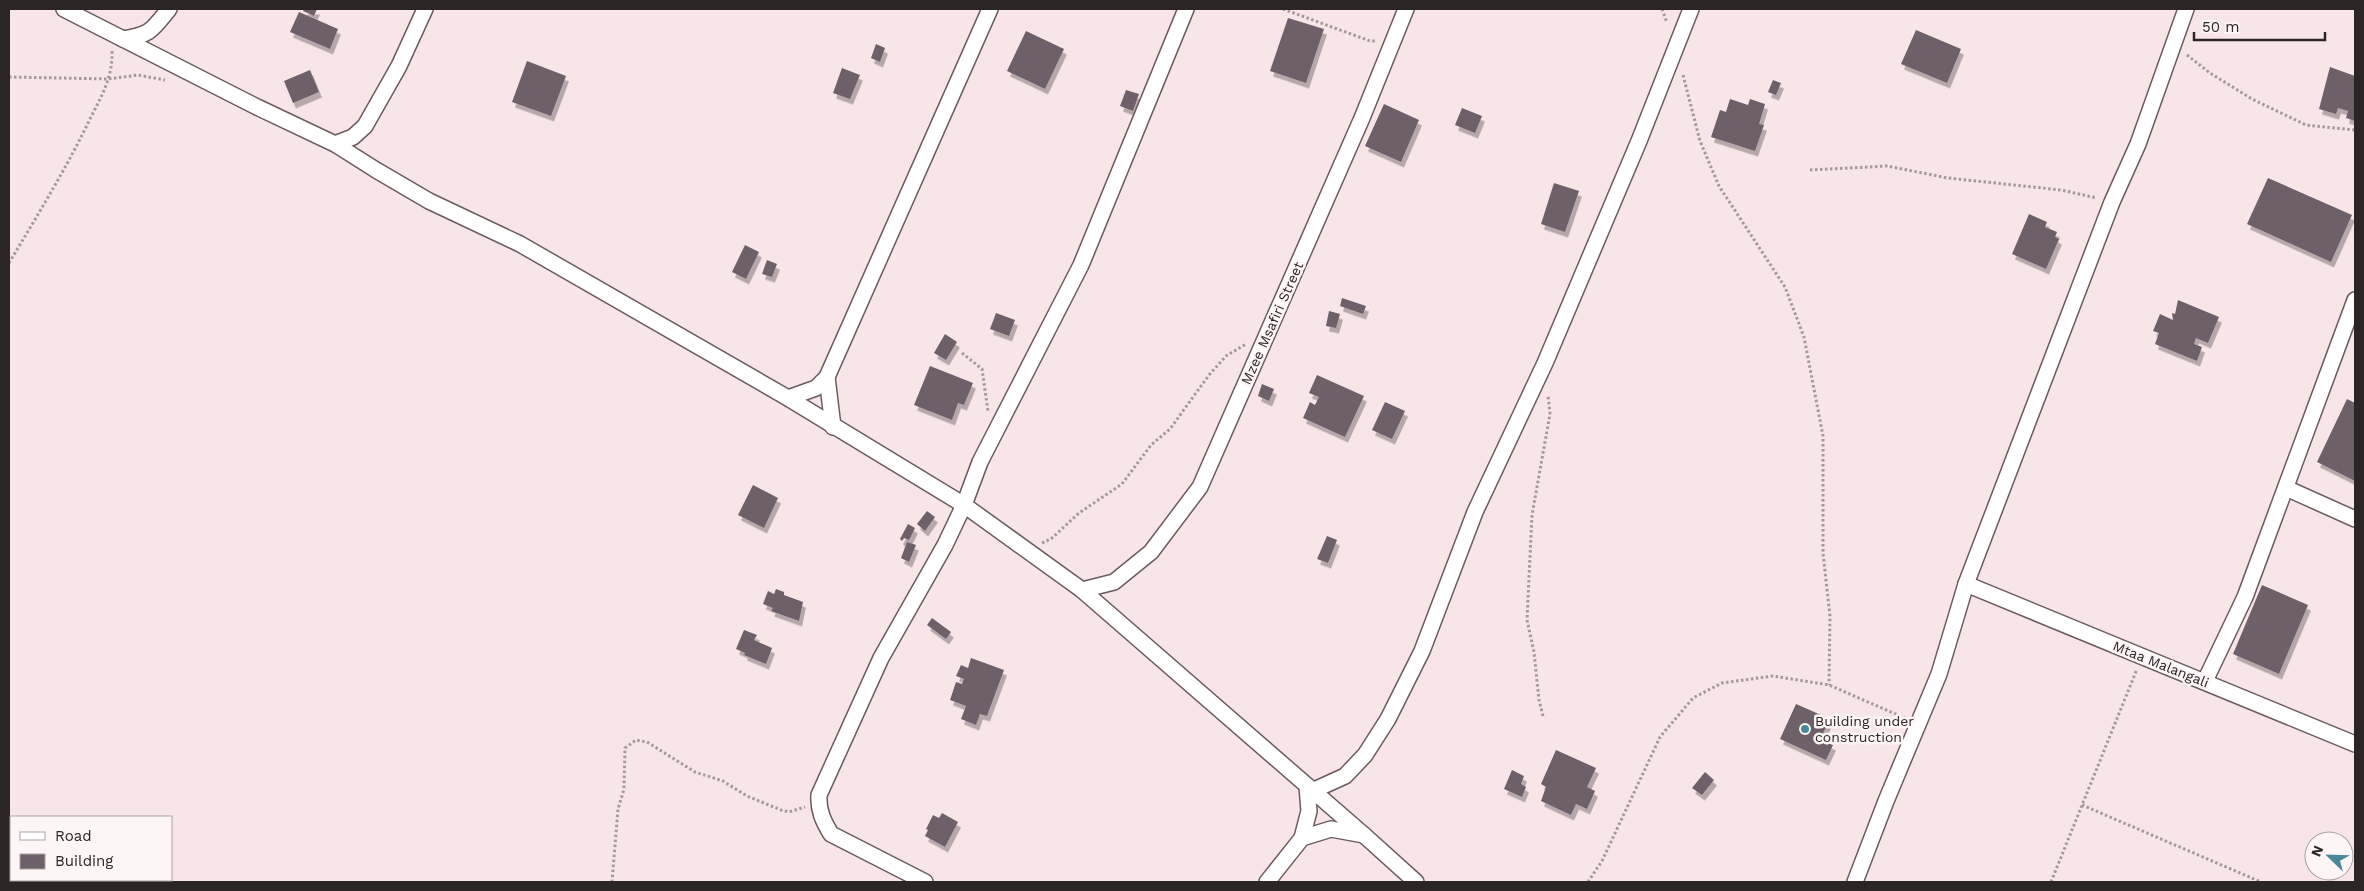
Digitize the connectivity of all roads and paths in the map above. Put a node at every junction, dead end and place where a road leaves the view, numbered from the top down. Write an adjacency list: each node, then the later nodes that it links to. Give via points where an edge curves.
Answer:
1 (64, 9): 11 (street)
2 (169, 9): 10 (street)
3 (425, 9): 20 (street, via 399,66 365,126 353,137)
4 (990, 9): 28 (street)
5 (1186, 9): 30 (street, via 1081,265)
6 (1283, 9): 12 (path, via 1370,41)
7 (1406, 9): 12 (street, Mzee Msafiri Street)
8 (1691, 9): 27 (street)
9 (2186, 9): 13 (street)
10 (153, 28): 11 (street, via 143,36); 14 (street)
11 (117, 36): 14 (street); 18 (path)
12 (1392, 42): 25 (street, Mzee Msafiri Street)
13 (2172, 44): 19 (path, via 2244,94 2306,126); 22 (street, via 2138,144)
14 (153, 55): 17 (street)
15 (1683, 74): 40 (path, via 1700,141 1719,186 1785,286 1804,337 1823,436 1823,554 1830,616)
16 (9, 77): 18 (path)
17 (198, 78): 18 (path, via 181,81 138,76); 20 (street)
18 (108, 79): 23 (path, via 69,164)
19 (2355, 130)
20 (335, 144): 29 (street, via 429,201 520,244)
21 (1810, 170): 22 (path, via 1887,166 1948,178 2061,190)
22 (2112, 202): 36 (street)
23 (9, 263)
24 (2355, 300): 32 (street)
25 (1270, 329): 35 (path, via 1226,356 1170,429 1151,445 1122,484 1079,513 1051,539); 37 (street, Mzee Msafiri Street, via 1200,487 1151,552 1114,582)
26 (962, 353): 30 (path, via 982,369 988,413)
27 (1545, 363): 41 (path, via 1550,414 1532,515 1527,620); 44 (street, via 1475,512 1422,651 1388,719 1365,755 1345,776)
28 (827, 377): 29 (street, via 816,388); 31 (street)
29 (788, 398): 31 (street)
30 (1000, 425): 33 (street, via 980,462)
31 (833, 428): 33 (street)
32 (2286, 488): 34 (street); 39 (street, via 2244,597)
33 (964, 505): 35 (street); 45 (street, via 945,545 880,658)
34 (2355, 518)
35 (1025, 549): 37 (street)
36 (1966, 584): 38 (street, Mtaa Malangali); 42 (street, via 1939,674)
37 (1082, 590): 44 (street)
38 (2142, 657): 39 (street, Mtaa Malangali); 46 (path)
39 (2205, 681): 43 (street, Mtaa Malangali)
40 (1830, 685): 42 (path, via 1896,713); 53 (path, via 1773,676 1722,683 1693,698 1660,737 1602,861)
41 (1543, 716)
42 (1917, 726): 54 (street)
43 (2355, 744)
44 (1309, 788): 47 (street); 48 (street, via 1309,811)
45 (819, 795): 49 (path, via 796,811 780,810 723,781 695,772 647,742 636,740 626,748); 50 (street, via 818,806 831,834)
46 (2082, 805): 55 (path); 56 (path)
47 (1366, 836): 48 (street, via 1331,829); 52 (street)
48 (1302, 838): 51 (street)
49 (612, 882)
50 (925, 882)
51 (1266, 882)
52 (1416, 882)
53 (1588, 882)
54 (1856, 882)
55 (2051, 882)
56 (2261, 882)

